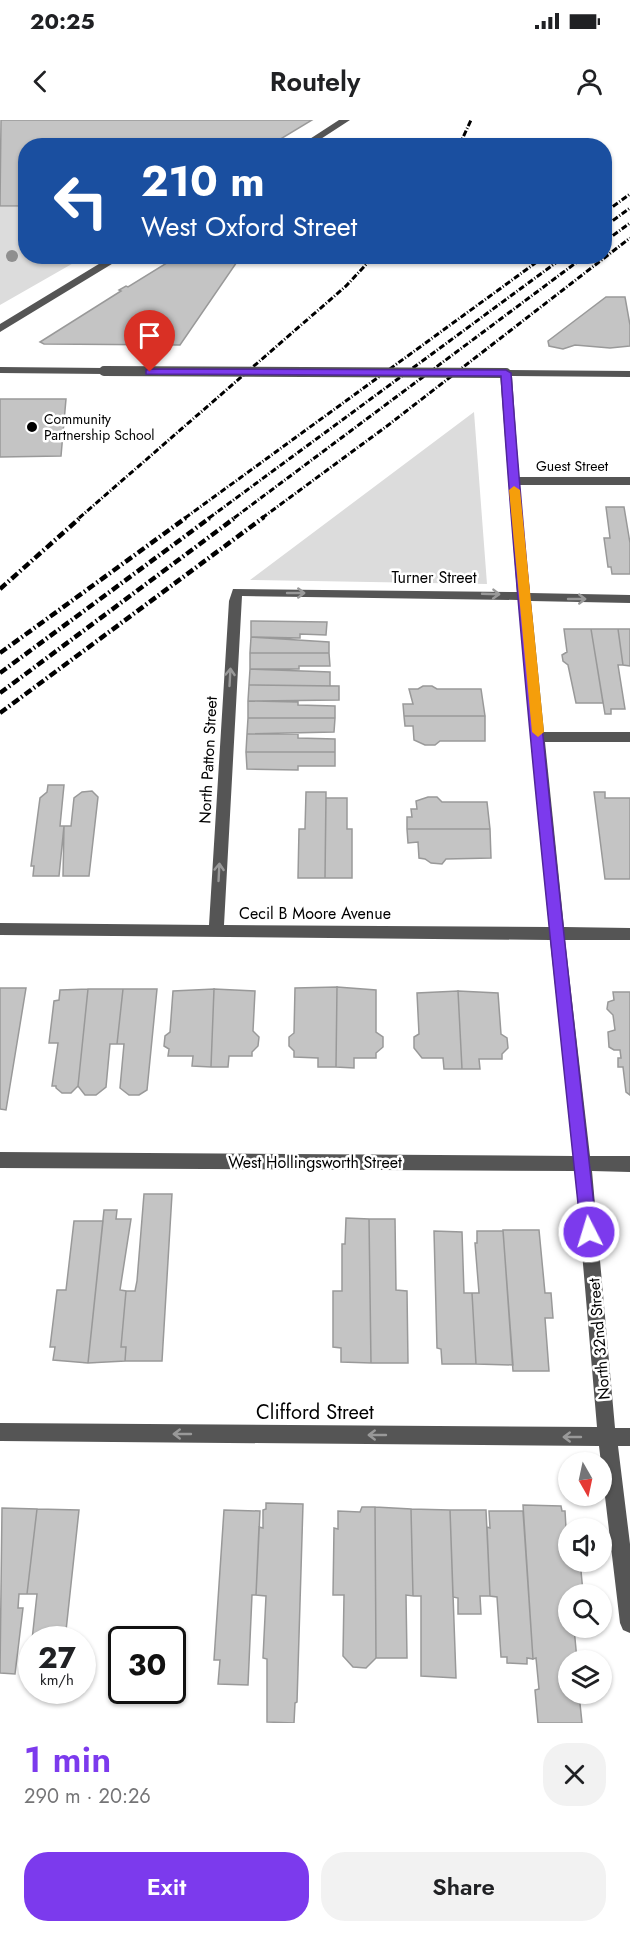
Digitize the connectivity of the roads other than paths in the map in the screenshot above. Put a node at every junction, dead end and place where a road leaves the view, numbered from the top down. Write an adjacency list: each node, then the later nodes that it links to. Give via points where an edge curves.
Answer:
1 (345, 120): 2 (street)
2 (316, 138)
3 (107, 264): 4 (street)
4 (0, 329)
5 (0, 370): 6 (street, bridge)
6 (506, 373): 7 (street); 8 (street, North 32nd Street)
7 (630, 374)
8 (513, 481): 9 (street, Guest Street); 11 (street, North 32nd Street)
9 (630, 481)
10 (237, 592): 11 (street, Turner Street, one-way to 11); 16 (street, North Patton Street, one-way to 10)
11 (525, 597): 12 (street, Turner Street, one-way to 12); 13 (street, North 32nd Street)
12 (630, 599)
13 (538, 737): 14 (street); 17 (street, North 32nd Street)
14 (630, 737)
15 (0, 929): 16 (street, Cecil B Moore Avenue)
16 (216, 930): 17 (street, Cecil B Moore Avenue)
17 (557, 933): 18 (street, Cecil B Moore Avenue); 20 (street, North 32nd Street)
18 (630, 934)
19 (0, 1160): 20 (street, West Hollingsworth Street)
20 (583, 1164): 21 (street, West Hollingsworth Street); 23 (street, North 32nd Street)
21 (630, 1164)
22 (0, 1432): 23 (street, Clifford Street, one-way to 22)
23 (607, 1437): 24 (street, Clifford Street); 25 (street, North 32nd Street)
24 (630, 1437)
25 (630, 1623)

